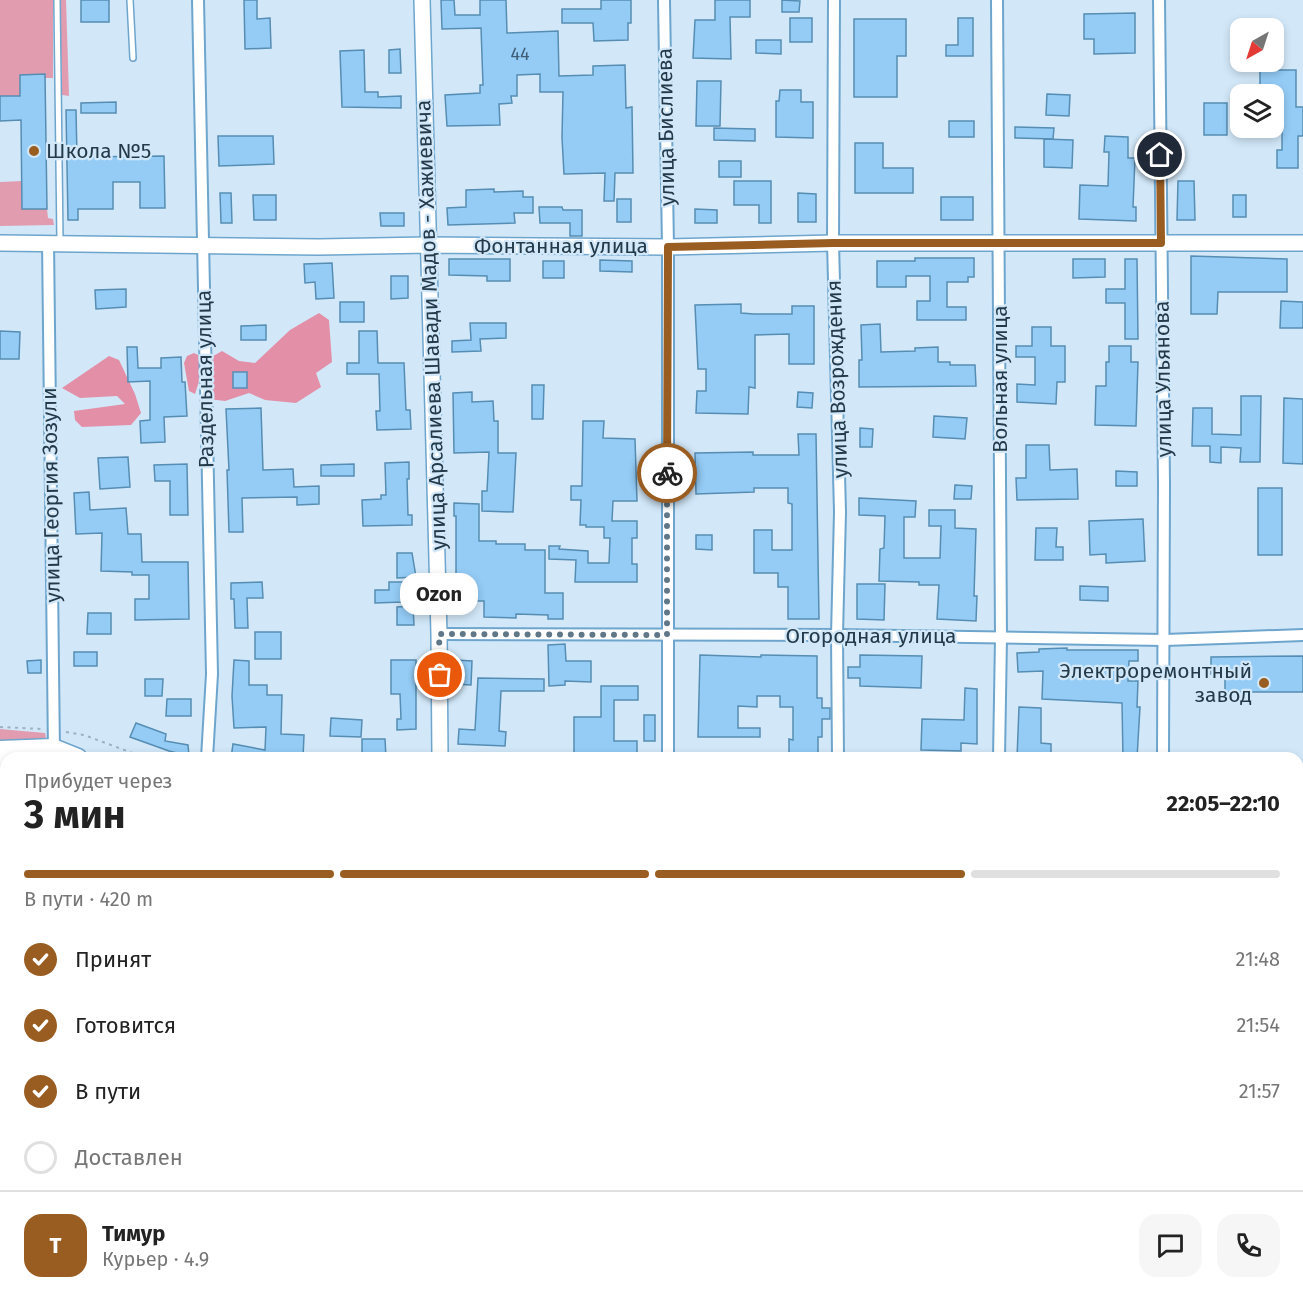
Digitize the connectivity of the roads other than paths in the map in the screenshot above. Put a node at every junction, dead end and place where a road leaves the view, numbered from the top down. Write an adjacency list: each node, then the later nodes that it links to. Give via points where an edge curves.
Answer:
1 (57, 0): 11 (lane)
2 (130, 0): 9 (lane)
3 (198, 0): 17 (street, Раздельная улица)
4 (422, 0): 16 (street, улица Арсалиева Шавади Мадов - Хажиевича)
5 (664, 0): 18 (street, улица Бислиева)
6 (834, 0): 12 (street, улица Возрождения)
7 (997, 0): 13 (street, Вольная улица)
8 (1159, 0): 14 (street, улица Ульянова)
9 (133, 58)
10 (0, 243): 11 (street, Фонтанная улица)
11 (54, 243): 17 (street, Фонтанная улица); 27 (street, улица Георгия Зозули)
12 (833, 243): 13 (street, Фонтанная улица); 18 (street, Фонтанная улица); 21 (street, улица Возрождения, via 840,512)
13 (999, 243): 14 (street, Фонтанная улица); 23 (street, Вольная улица)
14 (1161, 243): 15 (street, Фонтанная улица); 24 (street, улица Ульянова)
15 (1303, 243)
16 (428, 245): 17 (street, Фонтанная улица); 18 (street, Фонтанная улица); 19 (street, улица Арсалиева Шавади Мадов - Хажиевича)
17 (202, 247): 28 (street, Раздельная улица, via 212,674)
18 (668, 247): 20 (street, улица Бислиева)
19 (439, 634): 20 (street, Огородная улица); 29 (street, улица Арсалиева Шавади Мадов - Хажиевича)
20 (667, 635): 21 (street, Огородная улица); 30 (street, улица Бислиева)
21 (837, 635): 23 (street, Огородная улица); 31 (street, улица Возрождения)
22 (1303, 635): 24 (street, Огородная улица)
23 (1001, 637): 24 (street, Огородная улица); 32 (street, Вольная улица)
24 (1165, 640): 33 (street, улица Ульянова)
25 (0, 750): 26 (main road)
26 (37, 752)
27 (55, 752)
28 (207, 752)
29 (440, 752)
30 (668, 752)
31 (838, 752)
32 (999, 752)
33 (1163, 752)

